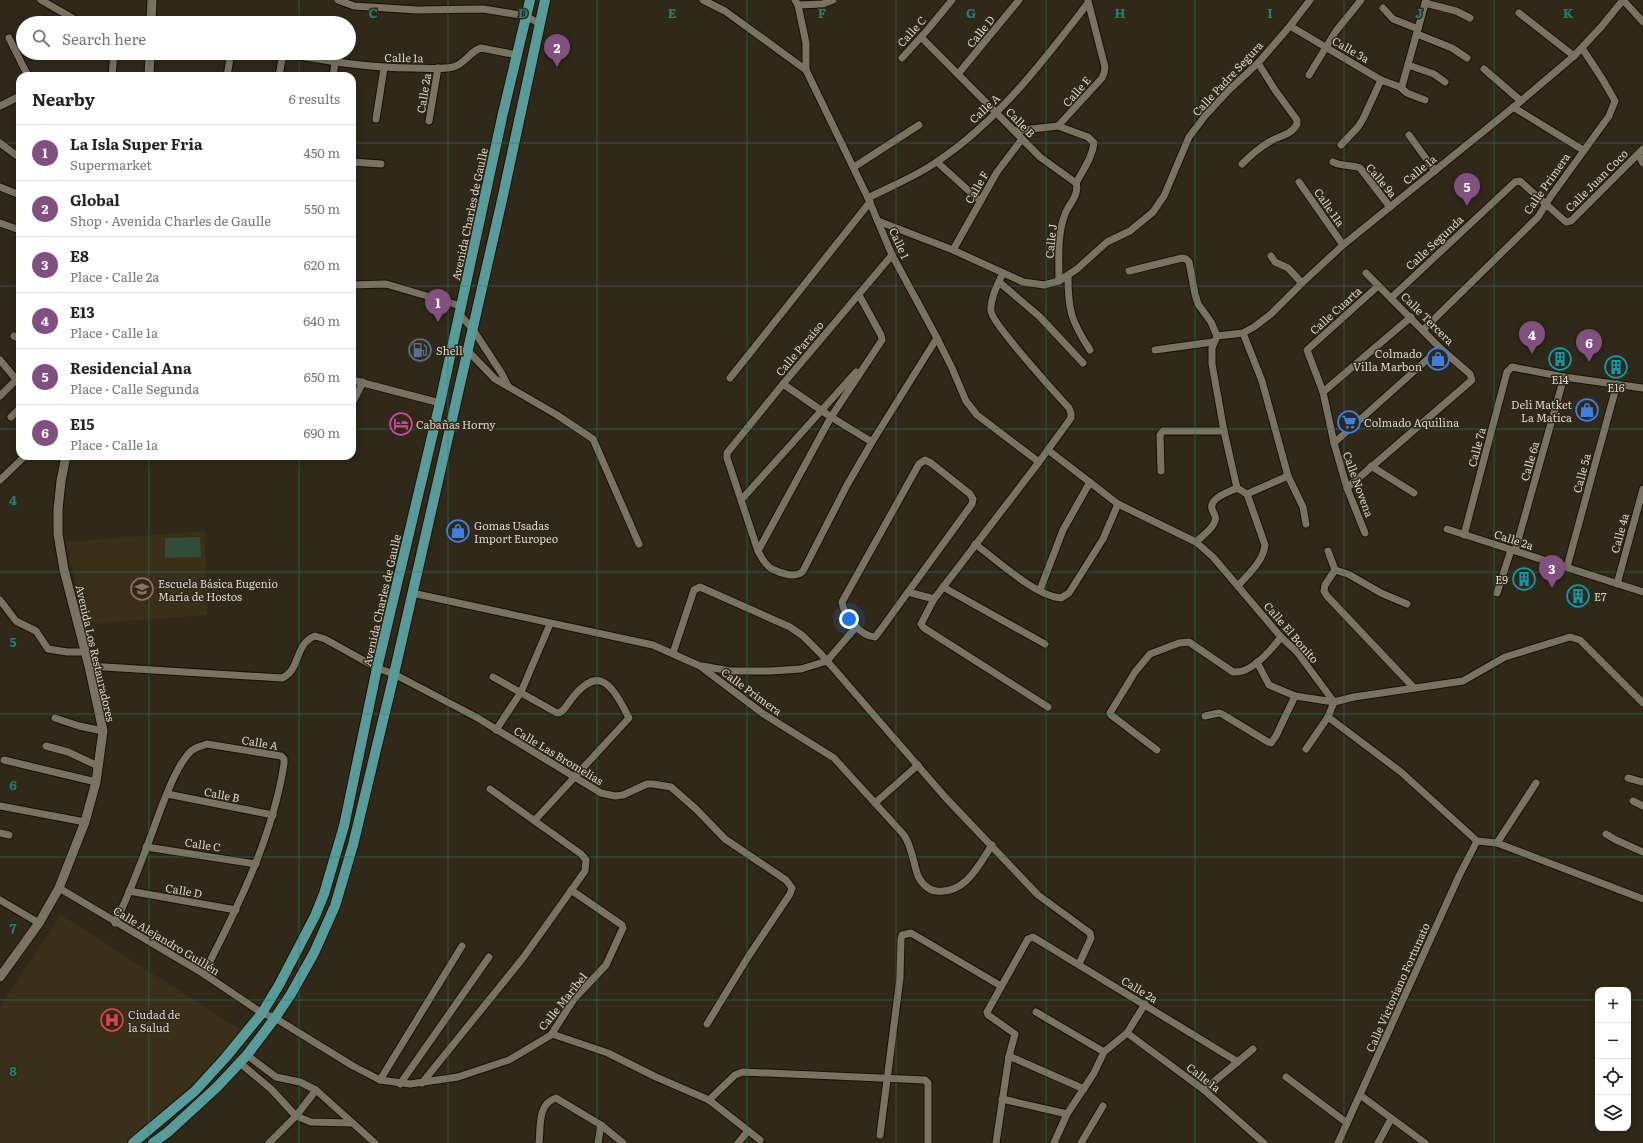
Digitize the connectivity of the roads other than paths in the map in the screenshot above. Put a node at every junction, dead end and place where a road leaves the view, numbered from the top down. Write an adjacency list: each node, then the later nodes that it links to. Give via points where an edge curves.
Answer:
1 (41, 0): 18 (street)
2 (152, 0): 19 (street)
3 (338, 0): 20 (street, via 354,6 417,10 483,10)
4 (530, 0): 20 (main road, Avenida Charles de Gaulle)
5 (545, 0): 23 (main road)
6 (703, 0): 47 (street, via 725,12)
7 (833, 0): 14 (street, via 822,4)
8 (952, 0): 26 (street, Calle C)
9 (1018, 0): 54 (street, Calle D)
10 (1310, 0): 24 (street, Calle Padre Segura)
11 (1361, 0): 28 (street)
12 (1623, 0): 22 (street); 29 (street, Calle 1a)
13 (1088, 1): 64 (street, Calle A, via 1023,84); 68 (street, Calle E, via 1105,68 1104,73)
14 (796, 2): 47 (street, Calle 1, via 806,43)
15 (1426, 2): 21 (street); 25 (street)
16 (1383, 8): 25 (street, via 1393,19)
17 (1519, 13): 32 (street)
18 (69, 16)
19 (151, 16)
20 (526, 16): 23 (street); 31 (main road, Avenida Charles de Gaulle)
21 (1470, 18)
22 (1643, 22)
23 (540, 24): 113 (main road)
24 (1290, 26): 28 (street, Calle 3a); 42 (street, Calle Padre Segura)
25 (1417, 32): 34 (street); 43 (street)
26 (921, 37): 33 (street, Calle C); 54 (street, Calle B)
27 (9, 38): 30 (street)
28 (1325, 47): 55 (street); 56 (street, Calle 3a)
29 (1582, 48): 32 (street, Calle 1a); 74 (street, Calle Primera, via 1615,101 1608,116)
30 (16, 52)
31 (517, 54): 45 (street, Calle 1a, via 481,48 459,65); 111 (main road, Avenida Charles de Gaulle)
32 (1574, 56): 61 (street, Calle 1a)
33 (902, 58)
34 (1467, 58)
35 (20, 60): 48 (street)
36 (113, 60): 49 (street)
37 (149, 60): 50 (street)
38 (230, 60): 51 (street)
39 (282, 60): 52 (street)
40 (320, 60): 41 (street, Calle 1a)
41 (335, 63): 44 (street, Calle 1a); 53 (street)
42 (1258, 63): 82 (street, via 1297,120 1297,124 1292,131 1270,141); 103 (street, Calle Padre Segura, via 1205,116 1190,137 1164,196 1153,212 1130,231 1107,242)
43 (1408, 65): 57 (street, via 1434,74); 58 (street)
44 (384, 68): 45 (street, Calle 1a); 65 (street)
45 (438, 68): 66 (street, Calle 2a)
46 (1484, 69): 61 (street)
47 (806, 70): 83 (street, Calle 1)
48 (26, 72)
49 (112, 72)
50 (149, 72)
51 (228, 72)
52 (280, 72)
53 (334, 72)
54 (958, 74): 64 (street, Calle B)
55 (1309, 75)
56 (1381, 80): 58 (street, Calle 3a); 73 (street, via 1361,123)
57 (1446, 82)
58 (1401, 86): 60 (street, Calle 3a, via 1407,93)
59 (16, 98): 62 (street)
60 (1425, 100)
61 (1521, 101): 63 (street, Calle 1a)
62 (0, 106)
63 (1513, 107): 74 (street); 84 (street, Calle 1a)
64 (997, 112): 69 (street, Calle B); 78 (street, Calle A)
65 (376, 119)
66 (429, 121)
67 (919, 125): 83 (street)
68 (1058, 126): 69 (street); 86 (street, Calle J, via 1088,137 1094,142 1089,160)
69 (1015, 131): 71 (street, Calle B)
70 (1409, 135): 84 (street)
71 (1022, 139): 86 (street, Calle B, via 1040,157); 90 (street, Calle F, via 997,172)
72 (0, 143): 76 (street)
73 (1341, 145)
74 (1583, 150): 91 (street, Calle Primera)
75 (1640, 152): 80 (street); 91 (street, Calle Juan Coco, via 1571,221 1566,222)
76 (16, 155)
77 (356, 162): 81 (street)
78 (937, 162): 89 (street, Calle A); 90 (street)
79 (1333, 162): 92 (street, Calle 9a, via 1360,168)
80 (1643, 163)
81 (381, 164)
82 (1242, 164)
83 (854, 167): 89 (street, Calle 1)
84 (1435, 171): 92 (street, Calle 1a)
85 (1299, 182): 96 (street, Calle 11a)
86 (1076, 183): 104 (street, Calle J, via 1077,192 1060,230)
87 (0, 188): 88 (street)
88 (16, 194)
89 (869, 200): 93 (street, Calle 1); 127 (street)
90 (980, 201): 97 (street, Calle F)
91 (1546, 205): 110 (street, Calle Segunda, via 1520,181 1515,182); 114 (street, Calle Primera, via 1538,217)
92 (1390, 207): 96 (street, Calle 1a)
93 (878, 221): 97 (street, Calle Padre Segura); 98 (street, Calle 1)
94 (0, 223): 95 (street)
95 (16, 229)
96 (1343, 245): 106 (street, Calle 1a)
97 (953, 250): 101 (street, Calle Padre Segura)
98 (892, 255): 109 (street, Calle Paraíso); 116 (street, Calle 1)
99 (1271, 256): 106 (street, via 1275,262 1288,268)
100 (1129, 271): 117 (street, via 1186,259 1189,262 1198,304 1211,322)
101 (1002, 272): 104 (street, Calle Padre Segura, via 1023,282 1044,285); 105 (street)
102 (1366, 273): 108 (street, Calle Tercera)
103 (1068, 276): 104 (street, Calle Padre Segura); 120 (street, via 1073,322)
104 (1059, 281)
105 (999, 282): 125 (street, via 1040,317); 147 (street, via 991,304 994,320 1071,413 1071,418)
106 (1302, 283): 115 (street, Calle 1a, via 1271,314)
107 (356, 285): 111 (street, via 386,284)
108 (1378, 286): 110 (street, Calle Tercera); 122 (street, Calle Cuarta)
109 (858, 295): 124 (street, via 882,340); 132 (street, Calle Paraíso)
110 (1392, 297): 112 (street, Calle Tercera)
111 (460, 310): 113 (street); 139 (main road, Avenida Charles de Gaulle)
112 (1410, 317): 114 (street, Calle Tercera); 136 (street)
113 (472, 328): 119 (main road); 134 (street)
114 (1422, 330): 118 (street, Calle Tercera)
115 (1243, 333): 117 (street, Calle 1a); 153 (street, via 1262,381)
116 (937, 338): 145 (street); 150 (street, Calle 1, via 970,407)
117 (1215, 339): 121 (street, Calle 1a); 144 (street, via 1212,364)
118 (1440, 348): 146 (street); 151 (street, Calle Tercera, via 1470,374 1472,380)
119 (468, 350): 134 (street, via 495,379); 181 (main road)
120 (1090, 350)
121 (1155, 350)
122 (1307, 350): 136 (street, Calle Novena)
123 (0, 360): 128 (street)
124 (867, 361): 140 (street); 142 (street)
125 (1083, 363)
126 (1564, 377): 133 (street); 166 (street, Calle 7a, via 1512,367 1507,372); 170 (street, Calle 6a)
127 (730, 378)
128 (16, 380)
129 (356, 381): 130 (street)
130 (363, 382): 138 (street); 139 (street)
131 (16, 384): 137 (street)
132 (783, 384): 140 (street); 161 (street, Calle Paraíso, via 730,448 727,458)
133 (1617, 384): 135 (street); 173 (street, Calle 5a)
134 (508, 386): 168 (street, via 593,439)
135 (1643, 388)
136 (1323, 392): 146 (street, Calle Novena)
137 (0, 396)
138 (356, 396)
139 (440, 404): 196 (main road, Avenida Charles de Gaulle)
140 (821, 410): 142 (street); 161 (street)
141 (16, 412): 143 (street)
142 (831, 416): 145 (street); 171 (street)
143 (11, 417)
144 (1224, 431): 152 (street, via 1161,432); 156 (street)
145 (872, 442): 171 (street, via 799,575 772,568)
146 (1334, 443): 157 (street, Calle Novena)
147 (1048, 450): 150 (street); 155 (street, Calle El Bonito)
148 (21, 460): 154 (street)
149 (65, 460): 190 (street, Avenida Los Restauradores, via 58,509 58,534)
150 (1039, 462): 169 (street)
151 (1371, 466): 157 (street); 159 (street)
152 (1161, 471)
153 (1288, 476): 160 (street); 163 (street, via 1302,507)
154 (0, 480)
155 (1090, 482): 162 (street, Calle El Bonito); 178 (street, via 1063,530)
156 (1237, 488): 160 (street); 167 (street, via 1215,499 1212,503 1215,522)
157 (1347, 488): 165 (street, Calle Novena)
158 (1643, 489): 175 (street, Calle 4a)
159 (1414, 493)
160 (1247, 494): 176 (street, via 1265,545 1260,560)
161 (742, 499): 171 (street)
162 (1118, 504): 167 (street, Calle El Bonito); 178 (street, via 1103,539 1069,593 1061,598)
163 (1306, 524)
164 (1446, 529): 166 (street, Calle 2a)
165 (1365, 533)
166 (1464, 535): 170 (street, Calle 2a)
167 (1196, 542): 176 (street, Calle El Bonito)
168 (639, 544)
169 (975, 544): 177 (street); 178 (street)
170 (1513, 550): 173 (street, Calle 2a); 182 (street, Calle 6a)
171 (758, 551)
172 (1328, 551): 174 (street)
173 (1567, 567): 175 (street, Calle 2a)
174 (1335, 570): 185 (street); 199 (street, via 1325,585 1324,591 1327,596)
175 (1617, 584): 180 (street, Calle 2a)
176 (1238, 586): 188 (street, Calle El Bonito)
177 (943, 587): 183 (street); 189 (street)
178 (1040, 590)
179 (908, 592): 183 (street); 187 (street, via 874,637 868,637); 187 (street, via 972,504 973,499 931,462 925,460 919,464 842,602 843,609)
180 (1643, 592)
181 (412, 593): 186 (street, Calle Primera); 197 (main road)
182 (1497, 593)
183 (934, 599): 204 (street, via 921,624 924,628)
184 (0, 600): 190 (street, via 16,622 36,631 48,648)
185 (1407, 604)
186 (550, 624): 191 (street, Calle Primera, via 652,645); 200 (street)
187 (856, 627): 192 (street)
188 (1281, 637): 193 (street); 202 (street, Calle El Bonito, via 1298,652)
189 (1045, 644)
190 (84, 652): 194 (street, Avenida Los Restauradores)
191 (673, 654): 192 (street, via 694,590 700,587 790,627 803,636); 195 (street, Calle Primera)
192 (827, 661): 195 (street, via 801,669 770,671 730,671); 215 (street)
193 (1257, 662): 201 (street, via 1269,685); 212 (street, via 1244,671 1233,672 1190,642 1150,654 1134,672 1110,713)
194 (88, 666): 196 (street, Calle Las Bromelias, via 282,678 291,671 302,645 308,638 315,636); 209 (street, Avenida Los Restauradores)
195 (700, 666): 224 (street, Calle Primera, via 762,713 834,758)
196 (377, 668): 197 (street, Calle Las Bromelias); 255 (main road, Avenida Charles de Gaulle, via 344,826 324,894 315,916)
197 (394, 674): 208 (street, Calle Las Bromelias); 256 (main road, via 353,844 335,906 310,960)
198 (493, 677): 200 (street)
199 (1414, 688): 202 (street); 203 (street, via 1463,681 1506,657 1570,638 1580,640)
200 (521, 692): 208 (street); 216 (street, via 560,713 579,689 592,680 599,680 606,683 621,703 629,718)
201 (1295, 696): 202 (street); 205 (street, via 1271,743 1222,714)
202 (1334, 702): 206 (street)
203 (1643, 703)
204 (1048, 707)
205 (1205, 716)
206 (1328, 717): 211 (street); 233 (street, via 1400,772)
207 (55, 718): 209 (street)
208 (496, 730): 216 (street, Calle Las Bromelias)
209 (102, 731): 214 (street, Avenida Los Restauradores)
210 (46, 746): 214 (street, via 68,752)
211 (1306, 749)
212 (1157, 750)
213 (4, 760): 218 (street)
214 (98, 766): 218 (street, Avenida Los Restauradores)
215 (918, 766): 224 (street); 235 (street)
216 (574, 777): 228 (street); 257 (street, Calle Las Bromelias, via 601,793 615,796 647,784 671,787 725,839 786,880 792,888)
217 (1628, 778): 219 (street)
218 (96, 782): 229 (street, Avenida Los Restauradores)
219 (1643, 782)
220 (1536, 783): 234 (street)
221 (490, 789): 228 (street)
222 (167, 794): 227 (street, Calle B); 227 (street, Calle A, via 186,757 197,746 207,744 281,756 284,764); 236 (street, Calle A)
223 (1634, 801): 226 (street)
224 (875, 803): 235 (street, Calle Primera, via 906,838 918,876 927,888 934,891 942,892 964,883)
225 (0, 806): 229 (street)
226 (1643, 806)
227 (273, 815): 238 (street, Calle A)
228 (535, 820): 240 (street, via 586,860 584,871)
229 (85, 822): 239 (street, Avenida Los Restauradores)
230 (0, 833): 232 (street)
231 (1606, 834): 237 (street)
232 (9, 836)
233 (1477, 841): 234 (street); 274 (street, Calle Victoriano Fortunato)
234 (1497, 843): 242 (street)
235 (992, 845): 249 (street, via 1038,895 1090,933)
236 (146, 846): 238 (street, Calle C); 241 (street, Calle A)
237 (1643, 852)
238 (256, 864): 244 (street, Calle A)
239 (59, 888): 245 (street, Calle Alejandro Guillén); 246 (street, Avenida Los Restauradores)
240 (571, 890): 259 (street, Calle Maribel, via 623,928 606,965 574,999); 269 (street, via 523,958)
241 (129, 891): 244 (street, Calle D); 245 (street, Calle A)
242 (1643, 899)
243 (0, 900): 246 (street)
244 (236, 910): 250 (street, Calle A)
245 (115, 922): 250 (street, Calle Alejandro Guillén)
246 (39, 923): 251 (street, Avenida Los Restauradores)
247 (462, 946): 268 (street)
248 (489, 957): 270 (street)
249 (1079, 964): 252 (street, Calle 2a, via 1030,938); 253 (street, Calle 2a)
250 (204, 974): 255 (street, Calle Alejandro Guillén)
251 (0, 977)
252 (1000, 986): 263 (street, via 987,1014 1016,1034); 267 (street, via 911,933 902,935 900,978)
253 (1145, 1004): 258 (street); 264 (street, Calle 2a)
254 (1036, 1012): 261 (street)
255 (262, 1014): 256 (street, Calle Alejandro Guillén); 287 (main road, Avenida Charles de Gaulle, via 195,1091)
256 (276, 1018): 262 (main road); 268 (street, Calle Maribel)
257 (707, 1024)
258 (1127, 1033): 261 (street); 273 (street, Calle 1a)
259 (552, 1034): 269 (street, Calle Maribel, via 509,1060 458,1077); 276 (street, via 608,1053)
260 (1253, 1050): 264 (street)
261 (1104, 1052): 271 (street)
262 (247, 1055): 265 (main road); 272 (street, via 276,1077 300,1082)
263 (1009, 1056): 271 (street); 275 (street)
264 (1238, 1062): 273 (street)
265 (240, 1063): 279 (street, via 271,1089); 288 (main road, via 190,1112)
266 (1286, 1077): 282 (street)
267 (887, 1078): 276 (street, via 743,1072 735,1075); 285 (street); 295 (street, via 927,1081)
268 (380, 1080): 270 (street, Calle Maribel)
269 (422, 1083): 270 (street, Calle Maribel)
270 (400, 1084)
271 (1084, 1089): 278 (street)
272 (316, 1090): 279 (street); 281 (street)
273 (1204, 1090): 299 (street, Calle 1a)
274 (1360, 1095): 280 (street); 282 (street, Calle Victoriano Fortunato)
275 (1002, 1099): 278 (street); 296 (street)
276 (709, 1100): 284 (street)
277 (1103, 1106): 298 (street)
278 (1067, 1114): 297 (street)
279 (296, 1116): 281 (street, via 311,1122); 289 (street)
280 (1392, 1119): 301 (street); 302 (street)
281 (352, 1123): 290 (street)
282 (1347, 1123): 300 (street, Calle Victoriano Fortunato)
283 (601, 1125): 291 (street, via 556,1098 550,1100 542,1110); 292 (street); 293 (street)
284 (748, 1131): 286 (street); 294 (street)
285 (880, 1135)
286 (760, 1140)
287 (133, 1143)
288 (153, 1143)
289 (269, 1143)
290 (375, 1143)
291 (539, 1143)
292 (598, 1143)
293 (624, 1143)
294 (738, 1143)
295 (928, 1143)
296 (996, 1143)
297 (1054, 1143)
298 (1080, 1143)
299 (1264, 1143)
300 (1338, 1143)
301 (1378, 1143)
302 (1425, 1143)

